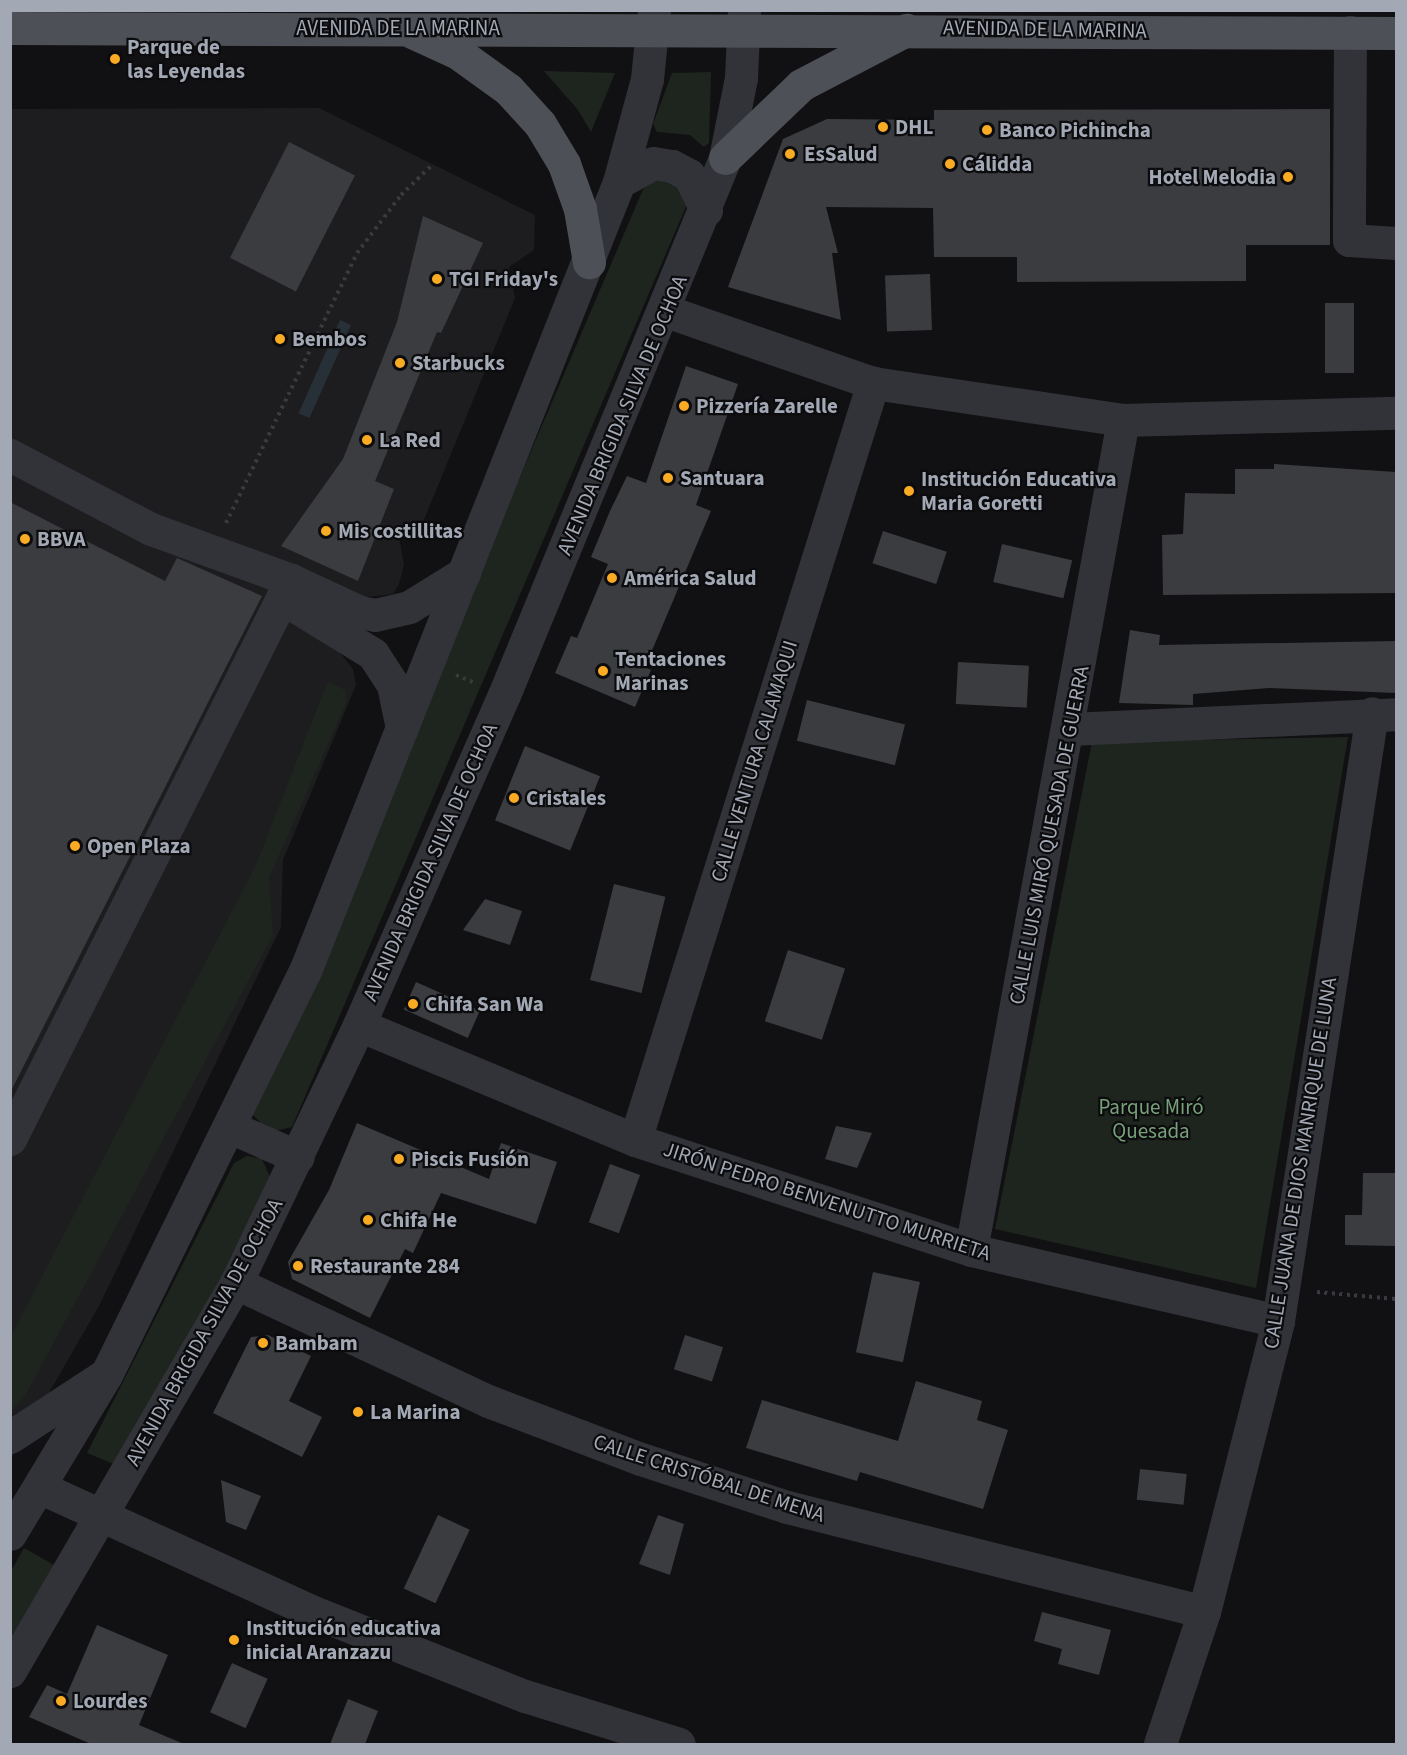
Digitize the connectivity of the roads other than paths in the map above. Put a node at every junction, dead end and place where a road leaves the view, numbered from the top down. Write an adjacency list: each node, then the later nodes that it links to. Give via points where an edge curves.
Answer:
1 (655, 19): 2 (main road, AVENIDA DE LA MARINA); 4 (main road, AVENIDA DE LA MARINA); 9 (street)
2 (744, 19): 5 (main road, AVENIDA DE LA MARINA); 8 (street, AVENIDA BRIGIDA SILVA DE OCHOA)
3 (10, 28): 4 (main road, AVENIDA DE LA MARINA)
4 (402, 28): 12 (main road, via 459,53 508,89 540,124 564,164 580,208)
5 (910, 28): 6 (main road, AVENIDA DE LA MARINA); 8 (main road, via 801,85)
6 (1350, 32): 7 (main road, AVENIDA DE LA MARINA); 11 (street, via 1349,240)
7 (1396, 33)
8 (725, 158): 10 (street, AVENIDA BRIGIDA SILVA DE OCHOA)
9 (620, 182): 10 (street, via 653,163 672,166 689,175); 12 (street)
10 (705, 210): 13 (street, AVENIDA BRIGIDA SILVA DE OCHOA)
11 (1396, 243)
12 (589, 262): 18 (street)
13 (666, 311): 14 (street); 23 (street, AVENIDA BRIGIDA SILVA DE OCHOA)
14 (873, 383): 16 (street); 26 (street, CALLE VENTURA CALAMAQUI)
15 (1396, 413): 16 (street)
16 (1123, 420): 22 (street, CALLE LUIS MIRÓ QUESADA DE GUERRA)
17 (10, 455): 19 (street, via 151,530 214,550)
18 (464, 573): 19 (street, via 409,608 375,615); 21 (street)
19 (287, 589): 21 (street, via 373,654 393,685); 25 (street)
20 (1384, 714): 22 (street); 30 (street, CALLE JUANA DE DIOS MANRIQUE DE LUNA)
21 (402, 728): 24 (street, via 305,971)
22 (1070, 729): 28 (street, CALLE LUIS MIRÓ QUESADA DE GUERRA)
23 (359, 1025): 26 (street, JIRÓN PEDRO BENVENUTTO MURRIETA); 27 (street, AVENIDA BRIGIDA SILVA DE OCHOA)
24 (230, 1127): 27 (street); 31 (street)
25 (10, 1139)
26 (635, 1140): 28 (street, JIRÓN PEDRO BENVENUTTO MURRIETA)
27 (298, 1157): 29 (street, AVENIDA BRIGIDA SILVA DE OCHOA)
28 (971, 1250): 30 (street, JIRÓN PEDRO BENVENUTTO MURRIETA)
29 (236, 1283): 34 (street, AVENIDA BRIGIDA SILVA DE OCHOA); 36 (street, CALLE CRISTÓBAL DE MENA, via 488,1401 641,1459 787,1507)
30 (1278, 1321): 36 (street, CALLE JUANA DE DIOS MANRIQUE DE LUNA)
31 (106, 1375): 32 (street); 33 (street)
32 (10, 1437)
33 (39, 1487): 34 (street); 35 (street)
34 (100, 1518): 37 (street, AVENIDA BRIGIDA SILVA DE OCHOA); 38 (street, via 311,1611 525,1696)
35 (10, 1533)
36 (1204, 1612): 39 (street, CALLE JUANA DE DIOS MANRIQUE DE LUNA)
37 (10, 1671)
38 (679, 1744)
39 (1160, 1744)

